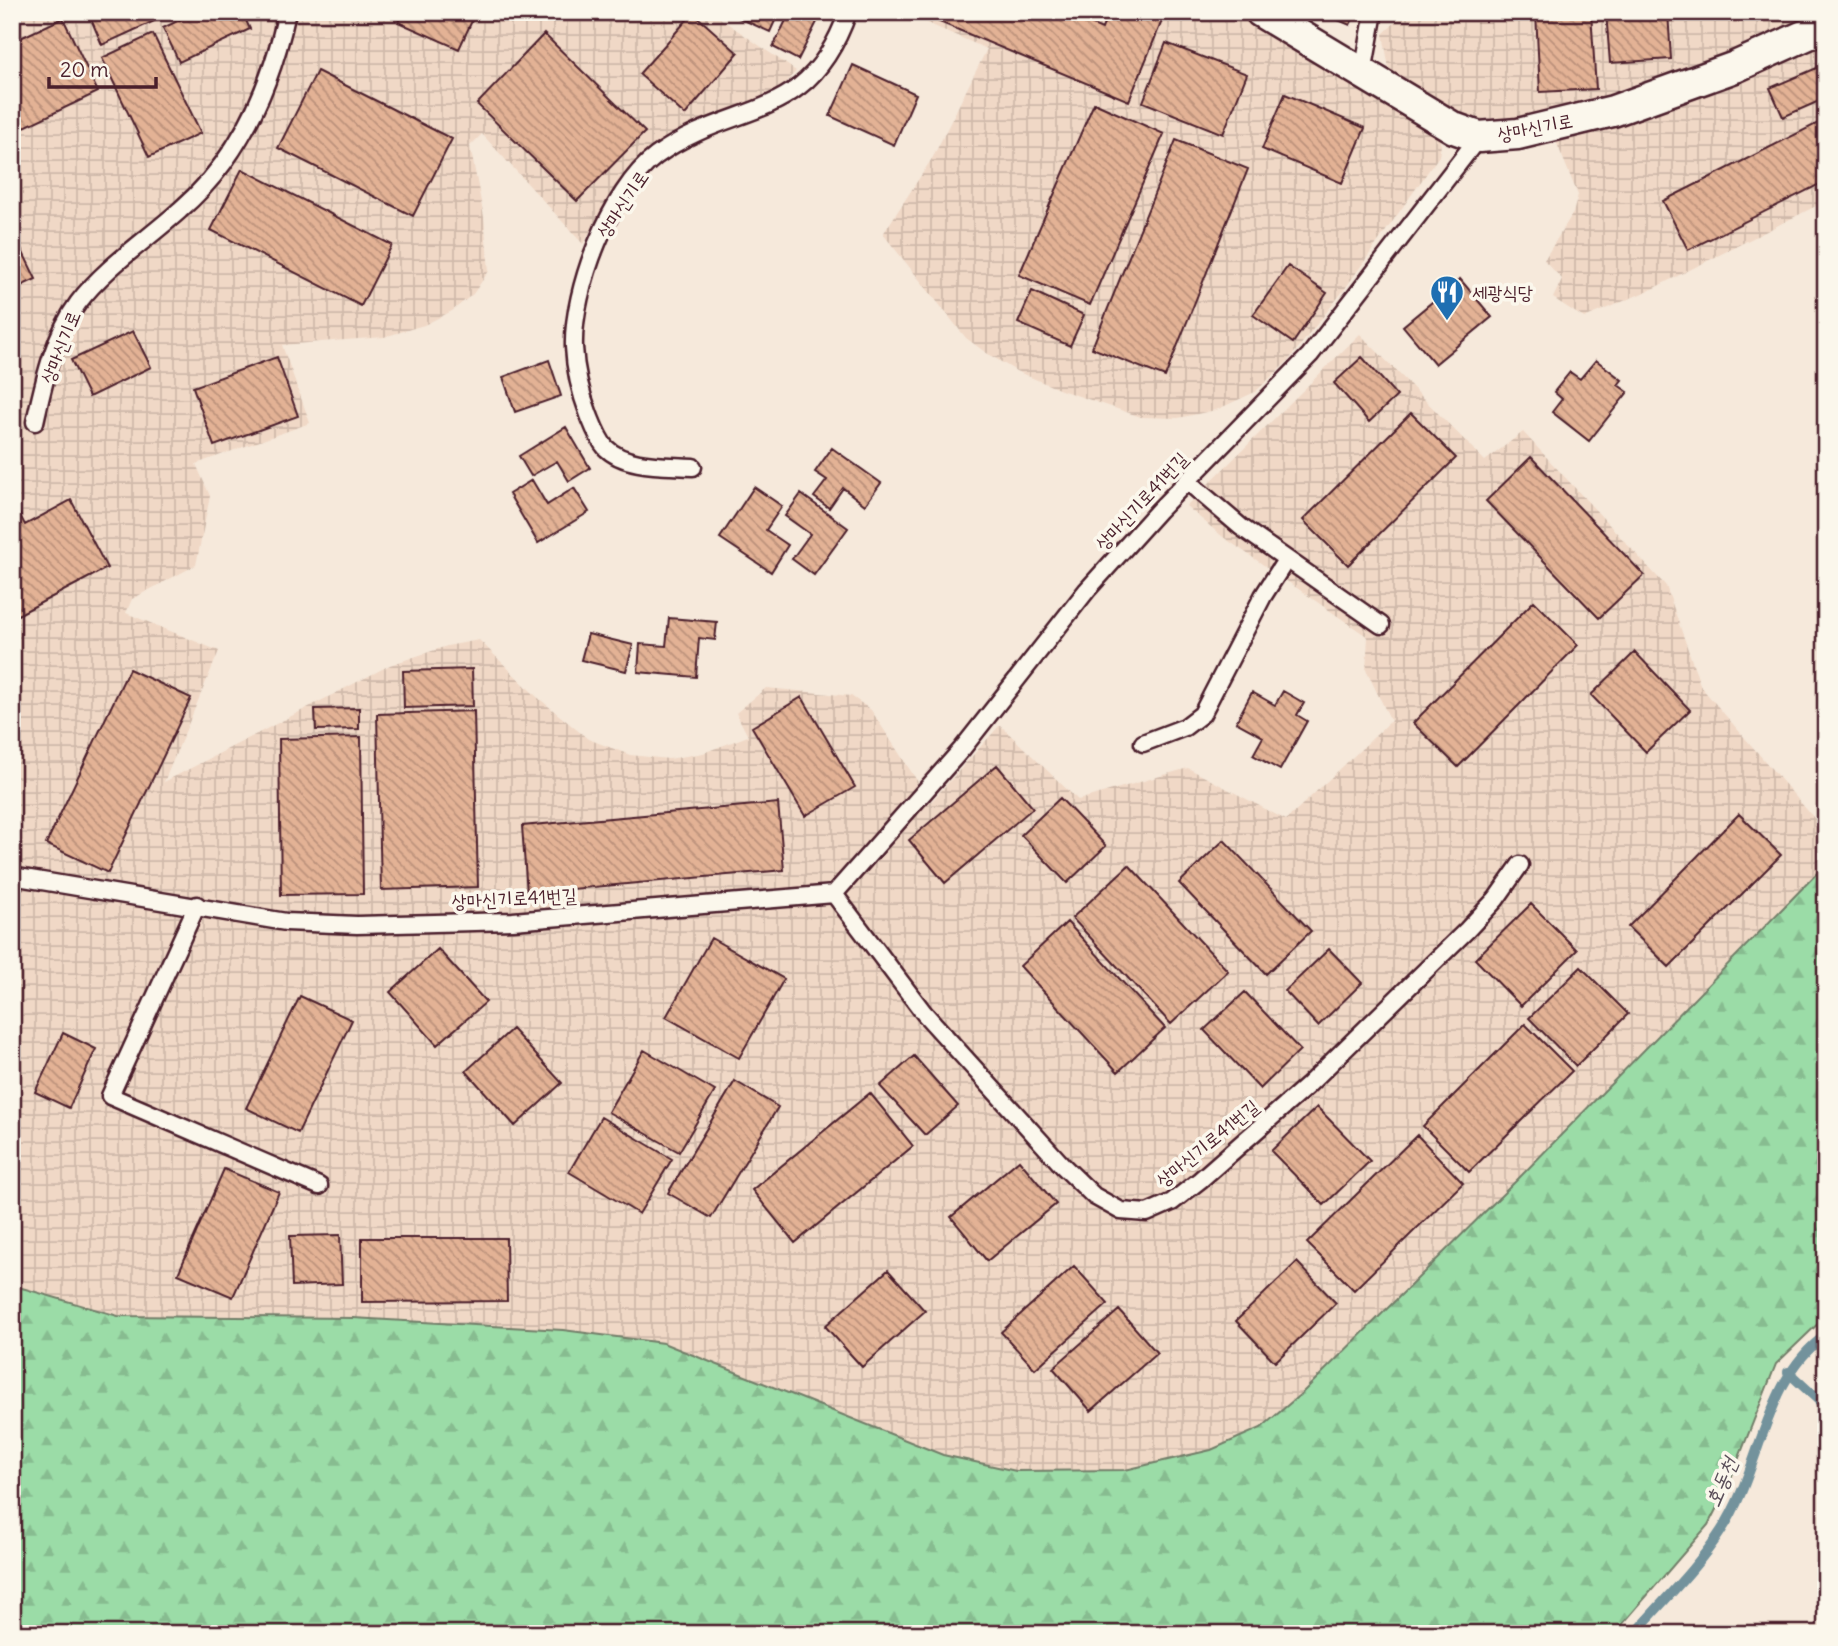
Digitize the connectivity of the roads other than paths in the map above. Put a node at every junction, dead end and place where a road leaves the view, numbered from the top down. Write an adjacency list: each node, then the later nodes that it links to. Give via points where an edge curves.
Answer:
1 (287, 12): 8 (lane, 상마신기로, via 263,97 229,153 184,207 76,305 48,366)
2 (848, 12): 9 (lane, 상마신기로, via 831,54 814,74 785,99 655,157 635,177 597,240 583,286 574,346 582,397 594,427 607,448 626,460)
3 (1261, 12): 6 (street, 상마신기로)
4 (1374, 12): 6 (lane)
5 (1826, 26): 7 (street, 상마신기로, via 1735,67 1613,111 1518,134)
6 (1363, 73): 7 (street, 상마신기로, via 1454,128)
7 (1479, 137): 10 (lane, 상마신기로41번길, via 1310,355)
8 (35, 422)
9 (693, 467)
10 (1188, 481): 11 (lane); 16 (lane, 상마신기로41번길, via 1087,590 962,749)
11 (1286, 560): 12 (lane); 13 (lane, via 1202,714 1185,727)
12 (1381, 625)
13 (1143, 743)
14 (1520, 865): 16 (lane, 상마신기로41번길, via 1467,930 1307,1086 1200,1180 1172,1202 1147,1213 1121,1211 1094,1196 1071,1173 924,1013)
15 (12, 876): 17 (lane, 상마신기로41번길)
16 (834, 894): 17 (lane, 상마신기로41번길, via 513,921 357,925 286,922)
17 (197, 905): 18 (lane, via 110,1097)
18 (319, 1186)

